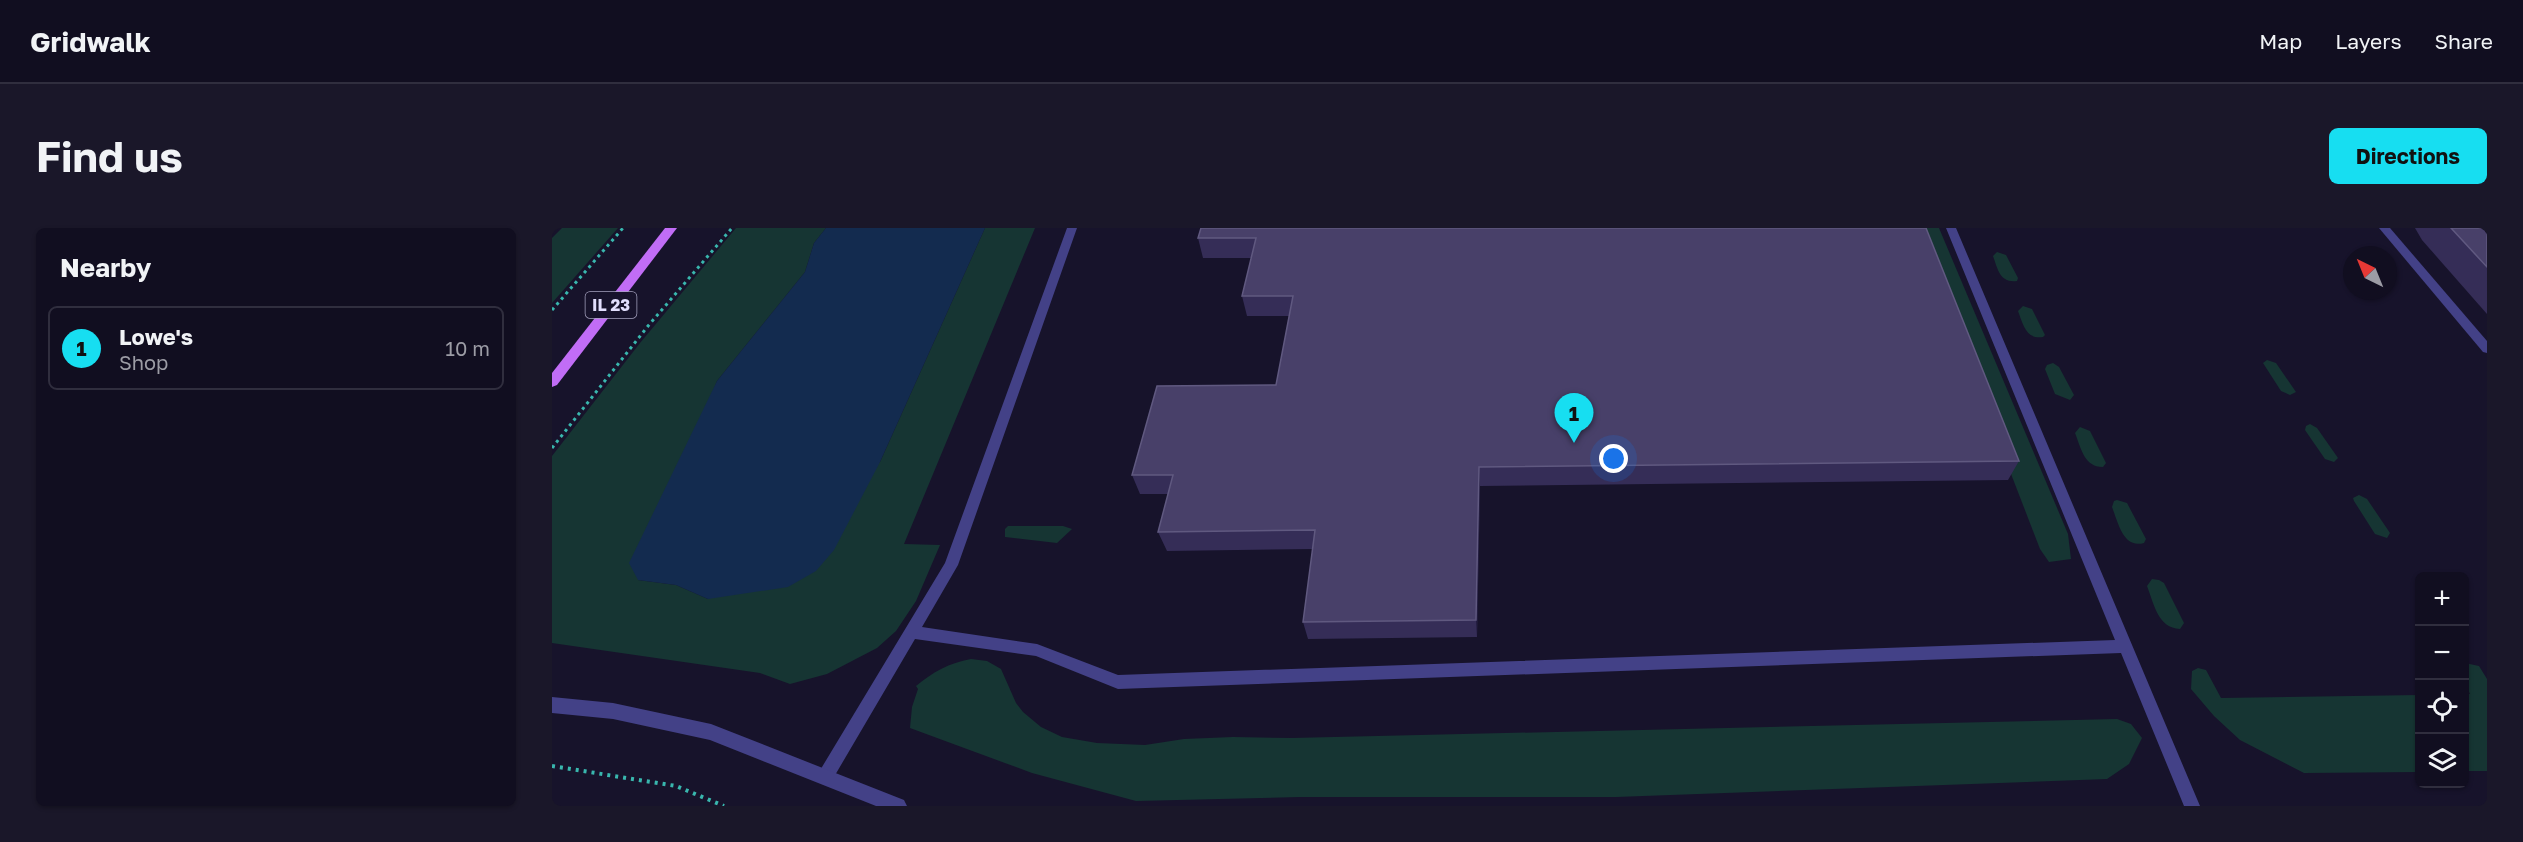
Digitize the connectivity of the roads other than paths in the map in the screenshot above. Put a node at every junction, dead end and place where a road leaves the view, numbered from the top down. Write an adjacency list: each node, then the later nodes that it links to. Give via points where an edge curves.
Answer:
1 (671, 228): 6 (main road, IL 23)
2 (1072, 228): 7 (lane, via 951,565)
3 (1951, 228): 8 (lane)
4 (2384, 228): 5 (lane)
5 (2487, 349)
6 (552, 382)
7 (911, 632): 8 (lane, via 1037,650 1118,682); 10 (lane)
8 (2126, 646): 12 (lane)
9 (552, 705): 10 (street, via 613,711 711,732)
10 (825, 777): 11 (street)
11 (897, 806)
12 (2192, 806)

